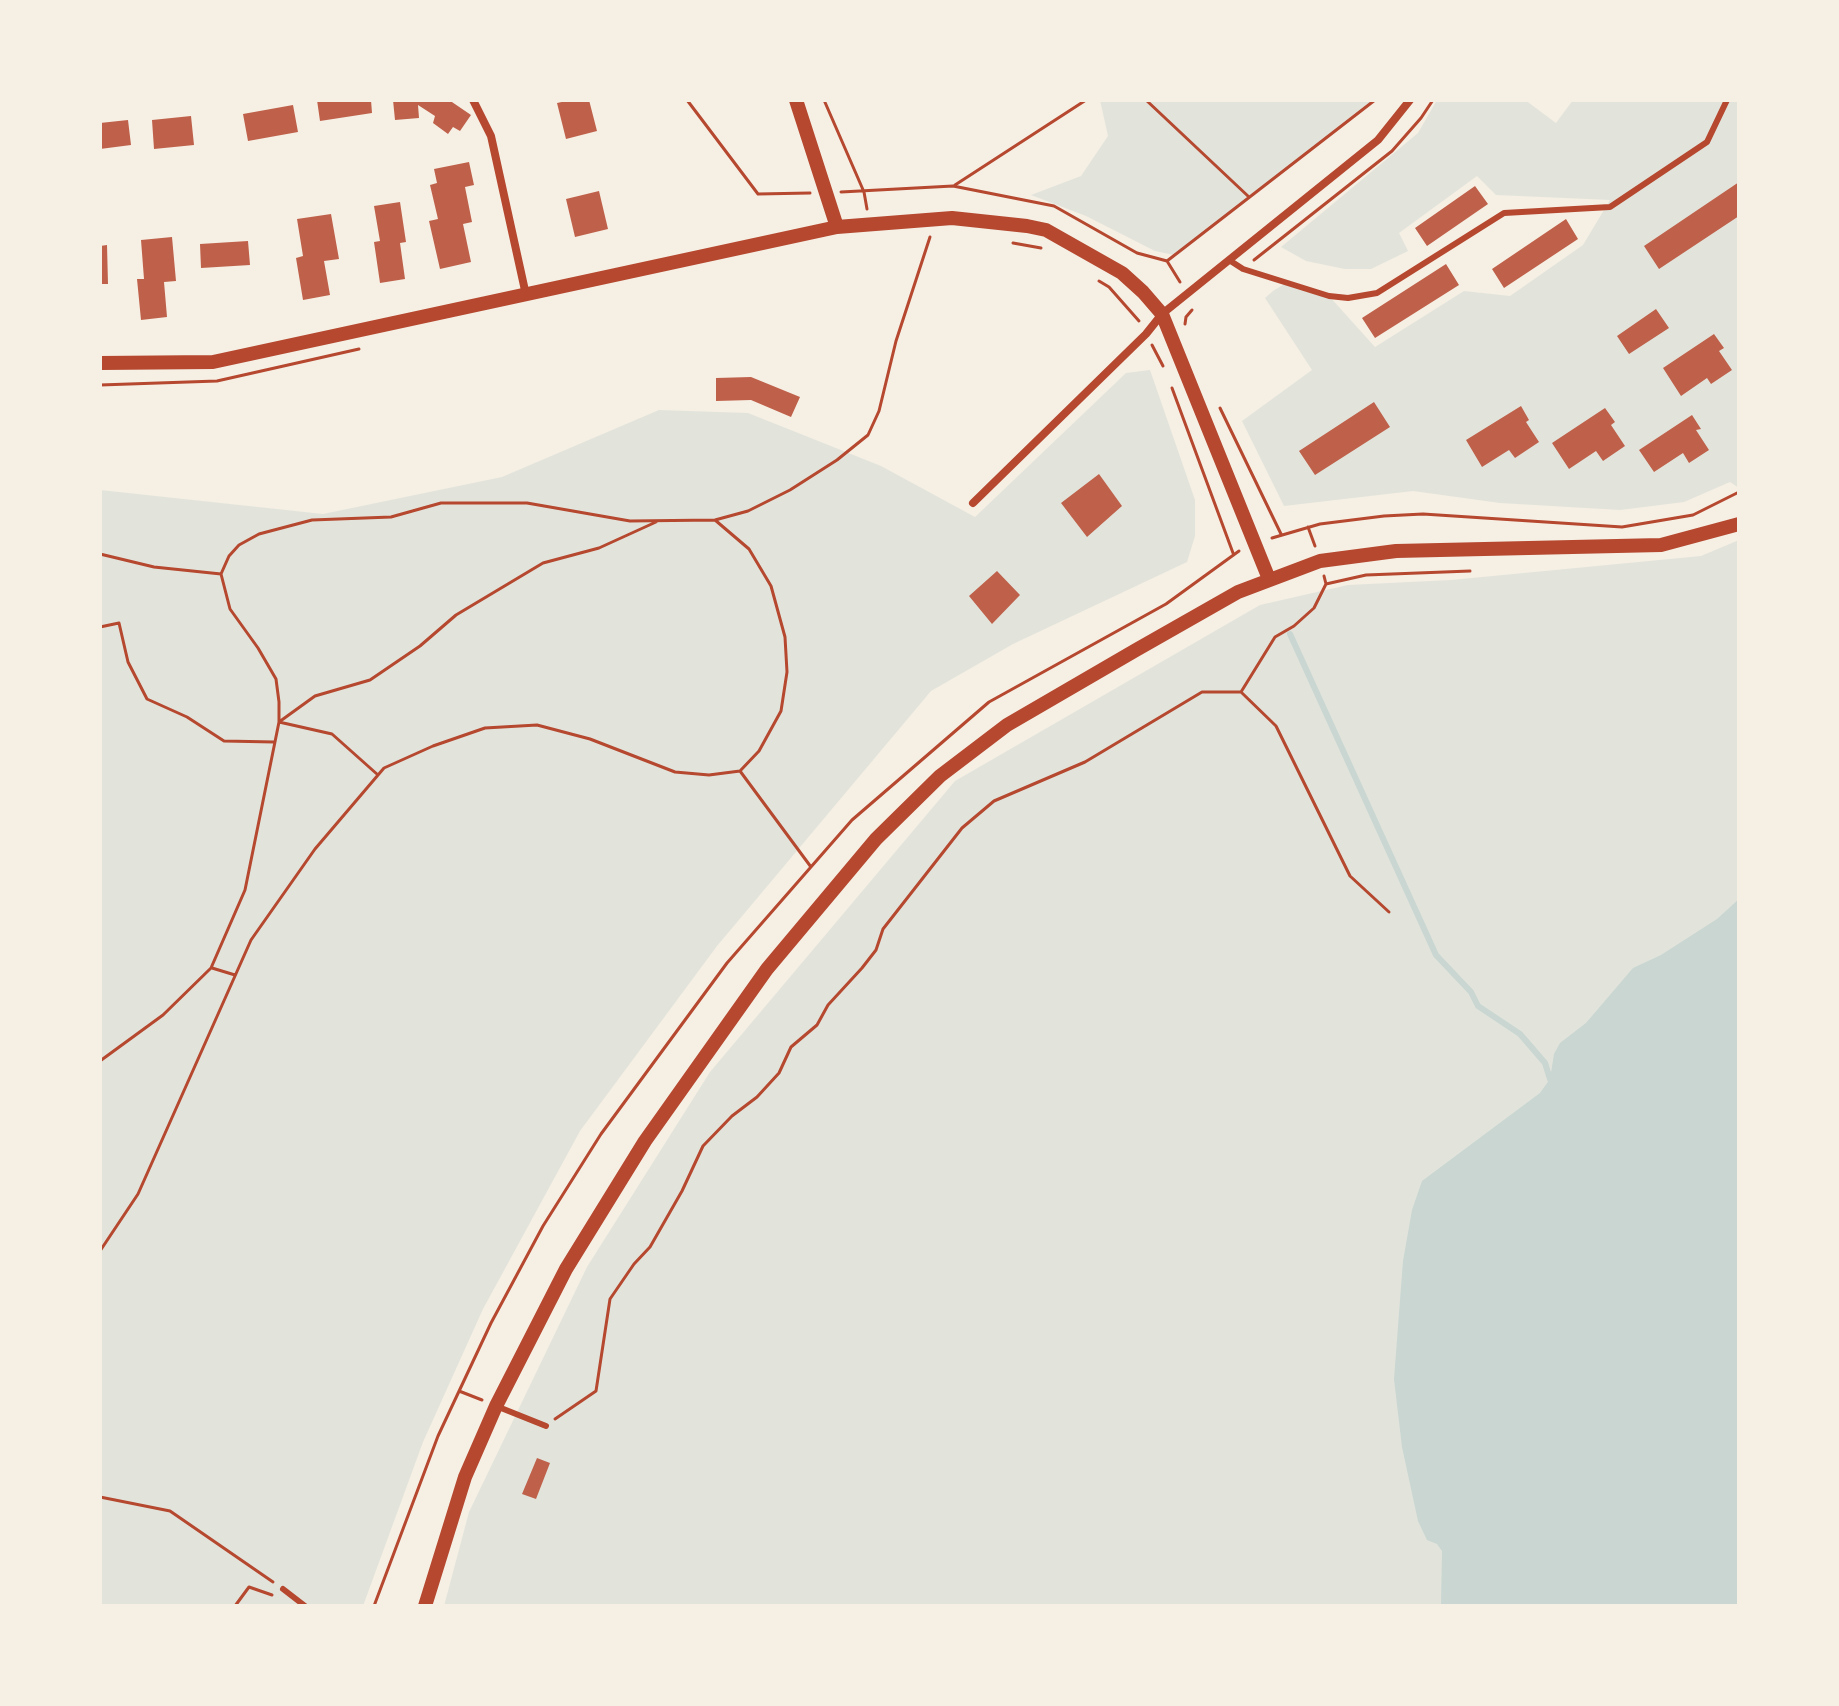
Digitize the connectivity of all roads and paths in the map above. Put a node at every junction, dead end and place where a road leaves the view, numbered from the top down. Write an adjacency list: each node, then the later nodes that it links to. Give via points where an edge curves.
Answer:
1 (473, 100): 21 (street, via 491,136)
2 (687, 100): 12 (path, via 758,194)
3 (796, 100): 12 (street)
4 (824, 100): 11 (path)
5 (1086, 100): 10 (path)
6 (1146, 100): 13 (path)
7 (1375, 100): 13 (path)
8 (1410, 100): 19 (street, via 1378,140)
9 (1727, 100): 19 (lane, via 1707,142 1610,207 1504,213 1377,293 1329,296)
10 (953, 186): 11 (path); 13 (path, via 1054,206 1137,253 1167,261)
11 (864, 192): 12 (path); 14 (path)
12 (827, 193): 15 (street)
13 (1249, 197)
14 (870, 223): 15 (street); 23 (street, via 952,218 1046,230 1122,273)
15 (837, 227): 21 (street)
16 (931, 234): 34 (path, via 868,435 790,490)
17 (1011, 243): 18 (path)
18 (1041, 248)
19 (1229, 260): 23 (street)
20 (1096, 279): 25 (path, via 1109,287)
21 (526, 296): 27 (street, via 213,362)
22 (1194, 307): 24 (path)
23 (1162, 314): 25 (street); 38 (street)
24 (1185, 328)
25 (1146, 334): 28 (path); 33 (street)
26 (372, 346): 30 (path, via 217,381)
27 (100, 363)
28 (1164, 368)
29 (1170, 382): 39 (path)
30 (100, 385)
31 (1220, 408): 37 (path)
32 (1739, 492): 37 (path, via 1693,515 1622,527 1423,514 1320,524)
33 (973, 503)
34 (715, 520): 35 (path); 48 (path, via 749,549 771,586 785,637 781,711 759,751)
35 (659, 521): 42 (path, via 527,503 441,503 391,517 312,520 259,534 239,545); 46 (path, via 599,548 543,563 456,615 370,680 315,696)
36 (1739, 524): 43 (street, via 1661,545 1377,552 1320,561)
37 (1281, 534): 38 (path)
38 (1255, 545): 39 (path); 43 (street)
39 (1233, 553): 50 (path, via 1166,604 989,702 852,820)
40 (100, 554): 42 (path, via 154,567)
41 (1470, 571): 45 (path, via 1366,575 1326,584 1314,608 1275,637)
42 (221, 574): 46 (path, via 230,609 276,679)
43 (1269, 579): 57 (street, via 1007,725 940,776 876,839 767,969 645,1141 566,1269)
44 (100, 627): 47 (path, via 119,623 128,662 147,699 224,741)
45 (1241, 692): 51 (path, via 1276,726 1350,876); 58 (path, via 1202,692 1085,762 994,801 962,828 883,929 862,968 817,1025 791,1047 779,1073 703,1146 650,1247 610,1299 596,1391)
46 (279, 722): 47 (path); 49 (path, via 332,734)
47 (274, 742): 52 (path, via 245,890)
48 (740, 771): 49 (path, via 675,772 537,725 485,728 433,746); 50 (path)
49 (379, 775): 53 (path, via 315,849 251,940)
50 (811, 867): 56 (path, via 727,963 601,1134 543,1226)
51 (1389, 912)
52 (211, 968): 53 (path); 54 (path, via 163,1015)
53 (235, 975): 55 (path, via 138,1194)
54 (100, 1061)
55 (100, 1251)
56 (459, 1391): 57 (path); 64 (path)
57 (496, 1406): 58 (lane); 65 (street, via 465,1477)
58 (546, 1426)
59 (100, 1497): 60 (path, via 170,1511)
60 (283, 1589): 63 (lane)
61 (275, 1597): 62 (path, via 249,1587)
62 (235, 1606)
63 (305, 1606)
64 (374, 1606)
65 (425, 1606)

